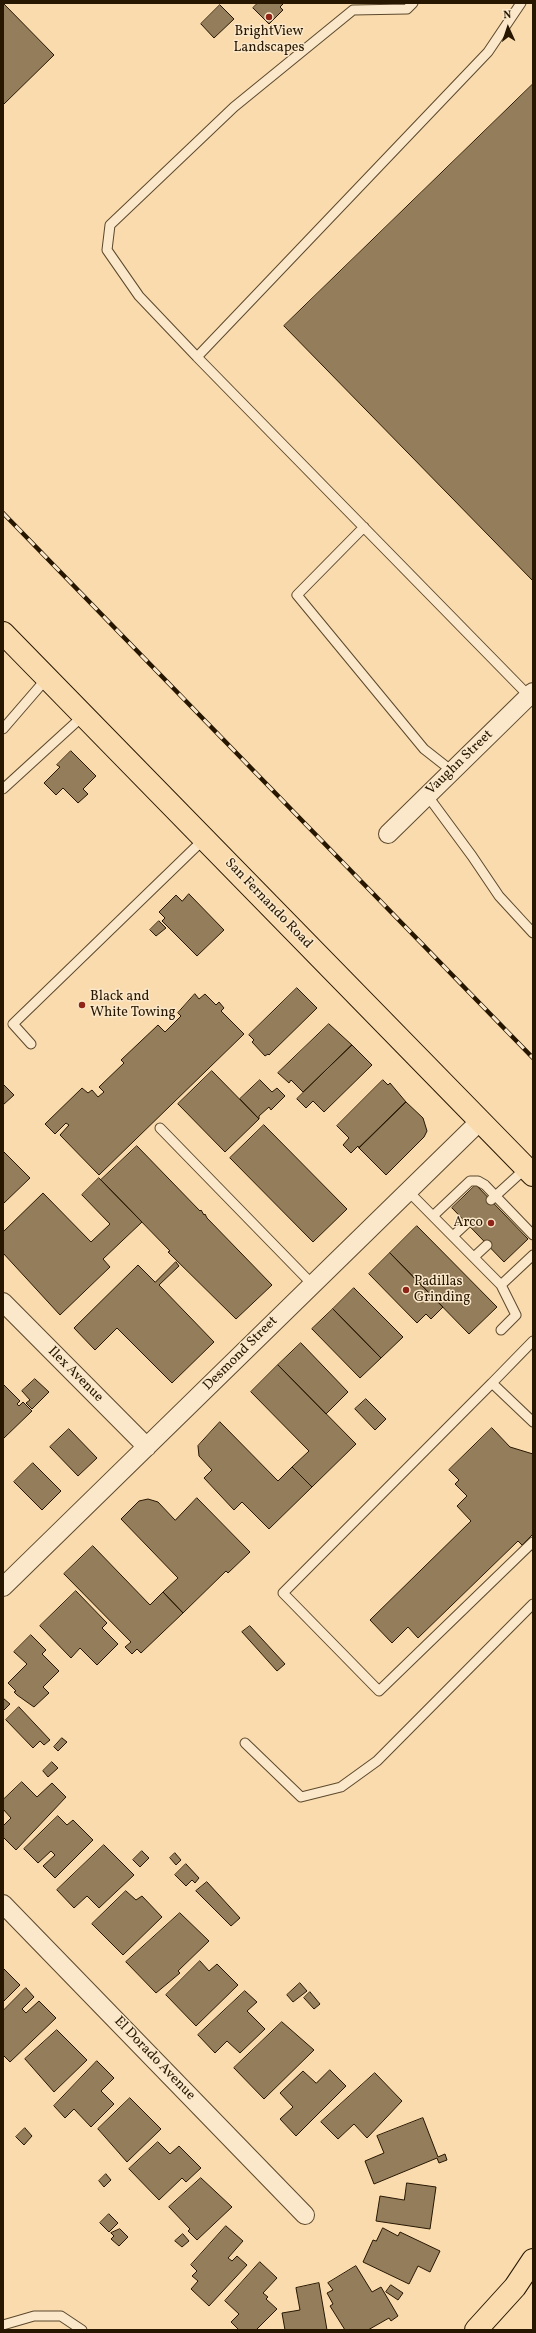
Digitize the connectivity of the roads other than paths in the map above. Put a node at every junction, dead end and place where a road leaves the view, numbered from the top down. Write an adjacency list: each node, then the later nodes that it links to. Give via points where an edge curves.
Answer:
1 (413, 3): 3 (lane, via 407,8 353,10 234,107 110,225 107,250 139,296)
2 (522, 3): 3 (lane, via 488,52)
3 (197, 357): 4 (lane)
4 (364, 527): 7 (lane); 10 (lane, via 297,595 424,750)
5 (3, 633): 6 (main road, San Fernando Road)
6 (47, 678): 8 (main road, San Fernando Road); 9 (lane)
7 (531, 694): 10 (street, Vaughn Street)
8 (84, 716): 11 (lane); 14 (main road, San Fernando Road)
9 (3, 730)
10 (452, 772): 12 (street, Vaughn Street)
11 (3, 789)
12 (427, 795): 13 (street, Vaughn Street); 15 (lane, via 499,896)
13 (388, 834)
14 (204, 839): 16 (lane, via 13,1024); 17 (main road, San Fernando Road)
15 (533, 933)
16 (32, 1044)
17 (480, 1121): 19 (main road, San Fernando Road); 20 (street, Desmond Street)
18 (160, 1128): 29 (lane)
19 (529, 1172): 21 (lane)
20 (408, 1191): 22 (lane); 29 (street, Desmond Street)
21 (494, 1198): 22 (lane, via 478,1181 470,1181); 24 (lane, via 514,1220)
22 (433, 1216): 25 (lane)
23 (467, 1223): 25 (lane)
24 (532, 1231)
25 (453, 1236): 28 (lane)
26 (487, 1245): 28 (lane)
27 (533, 1255): 30 (lane)
28 (474, 1257): 30 (lane)
29 (312, 1284): 36 (street, Desmond Street)
30 (501, 1285): 32 (lane, via 516,1316)
31 (3, 1302): 36 (street, Ilex Avenue)
32 (502, 1330)
33 (533, 1341): 34 (lane)
34 (492, 1383): 35 (lane); 37 (lane, via 283,1593 379,1691)
35 (533, 1422)
36 (147, 1447): 38 (street, Desmond Street)
37 (533, 1542)
38 (3, 1587)
39 (533, 1604): 40 (lane, via 377,1761 341,1787 301,1797)
40 (245, 1743)
41 (3, 1904): 42 (street, El Dorado Avenue)
42 (305, 2215)
43 (533, 2260): 46 (main road)
44 (3, 2325): 45 (lane, via 34,2316 61,2316)
45 (82, 2330)
46 (476, 2330)

